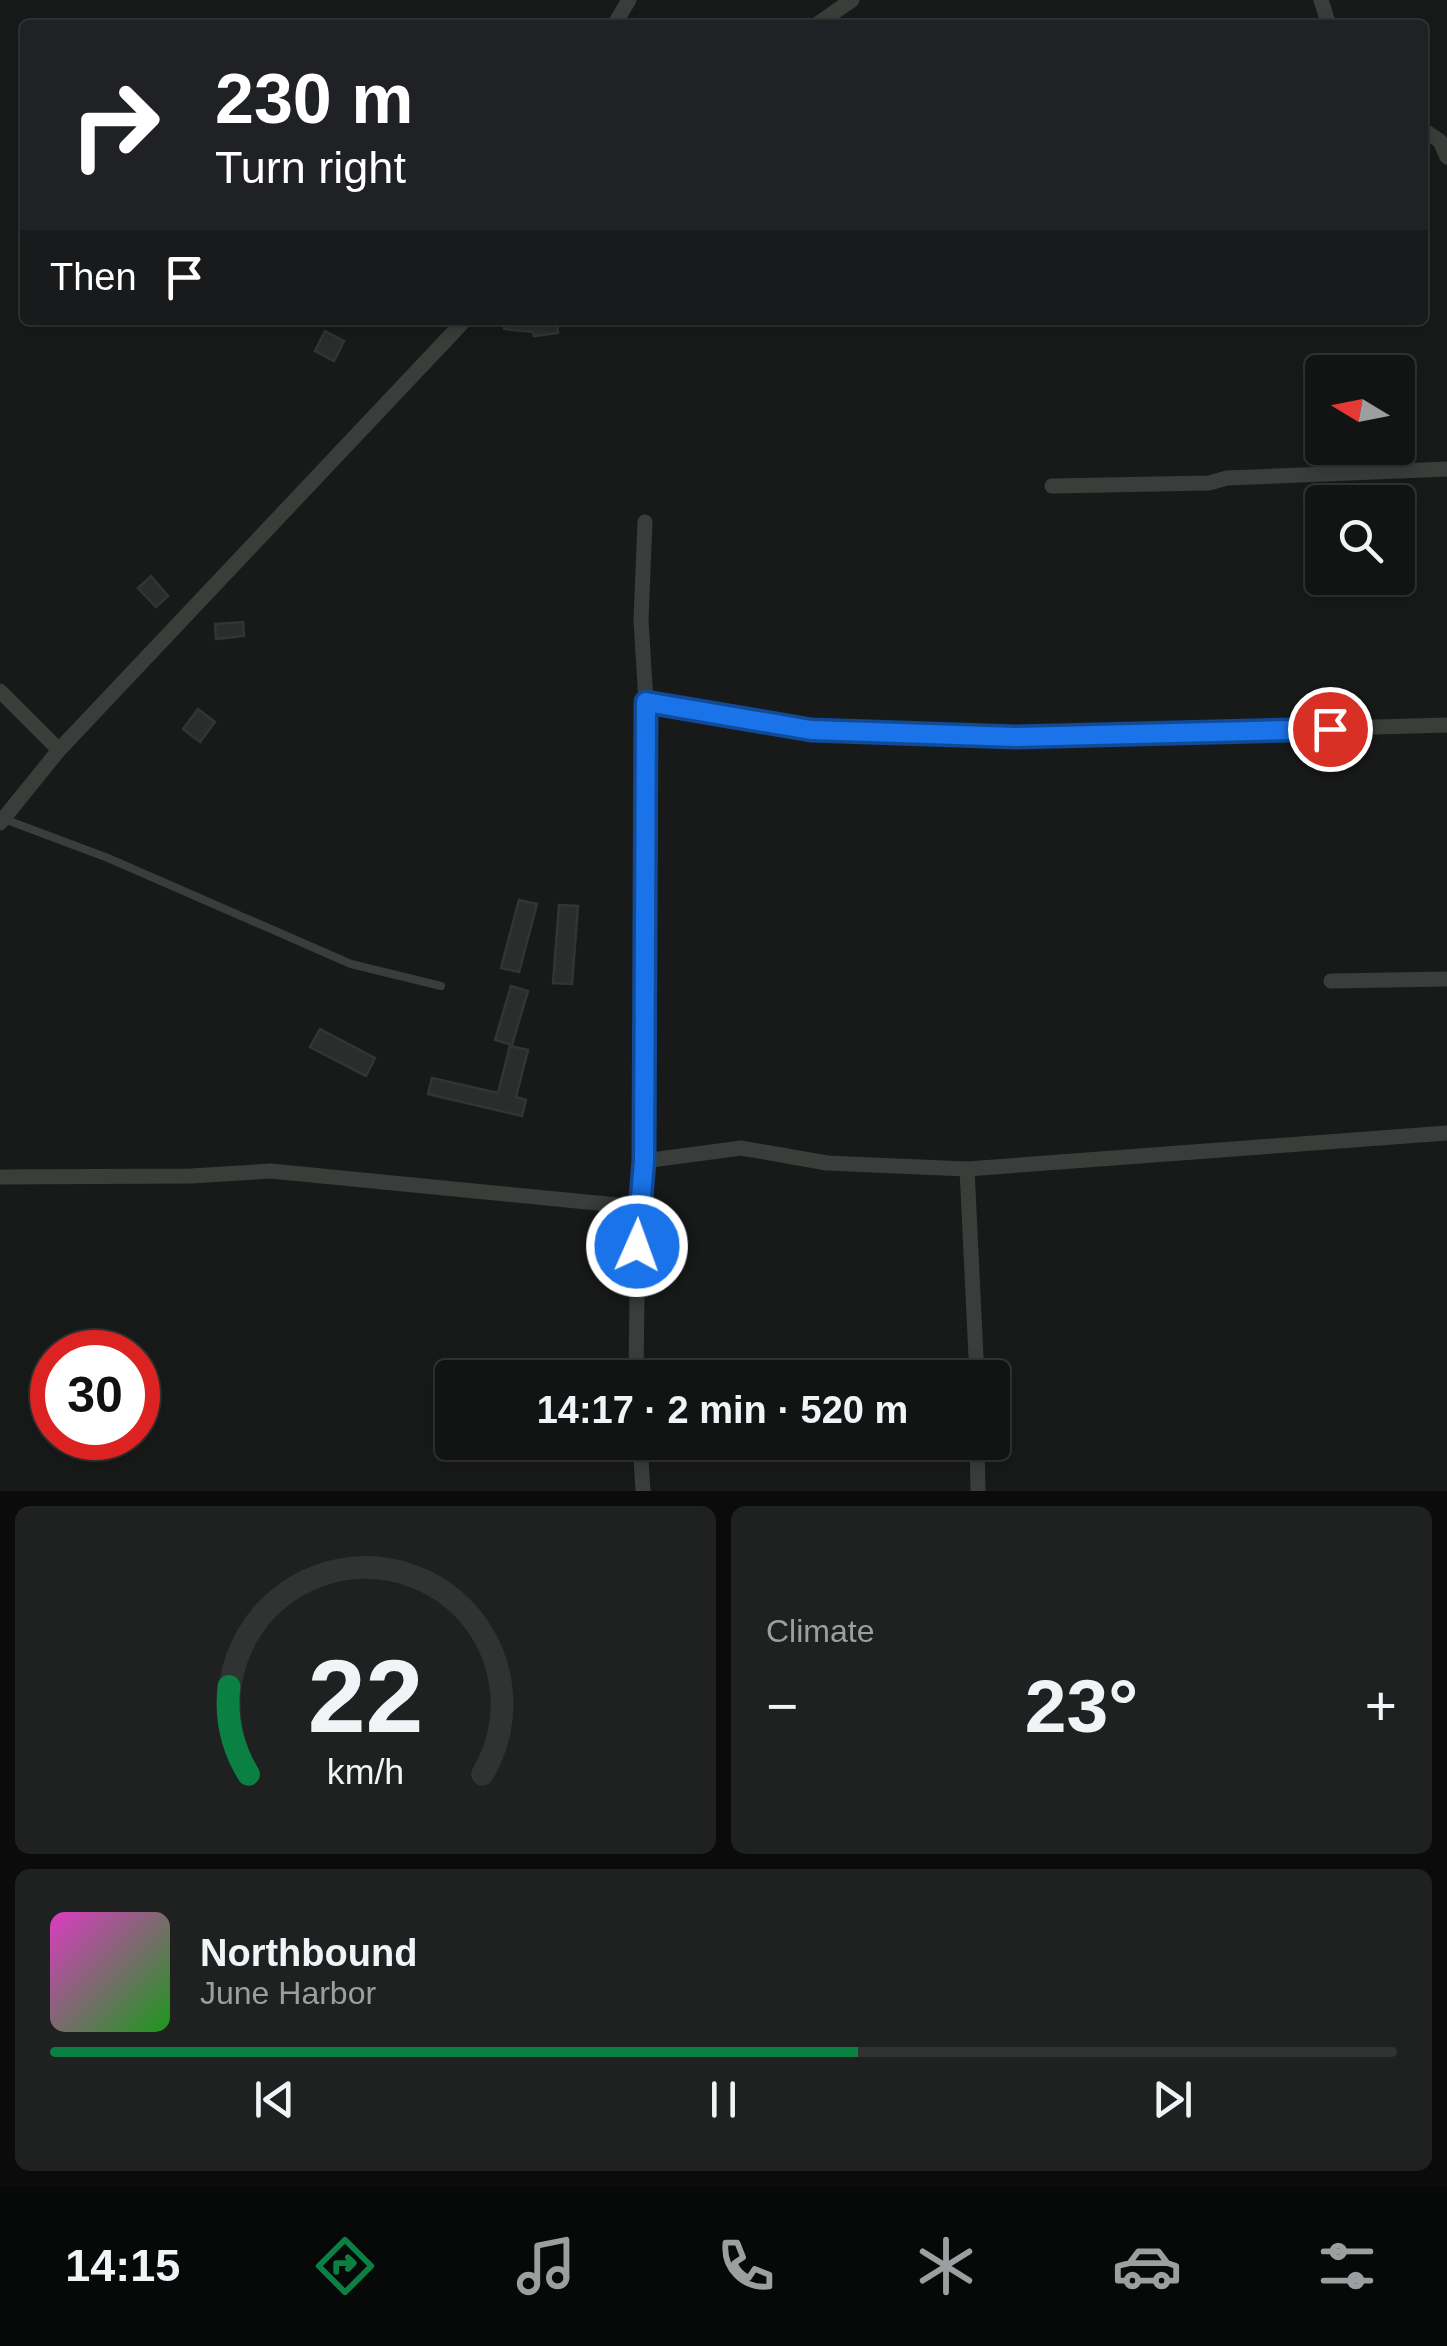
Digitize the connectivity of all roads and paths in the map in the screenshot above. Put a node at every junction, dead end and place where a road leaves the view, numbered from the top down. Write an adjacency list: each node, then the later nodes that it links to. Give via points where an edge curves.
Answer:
1 (852, 0): 2 (street)
2 (823, 20)
3 (1428, 134): 4 (street)
4 (1447, 157)
5 (460, 325): 12 (street)
6 (1447, 469): 7 (street)
7 (1052, 486)
8 (645, 522): 10 (street, via 640,620)
9 (0, 691): 12 (street)
10 (646, 702): 11 (street, via 811,730 1016,737); 18 (street)
11 (1447, 726)
12 (59, 750): 13 (street)
13 (2, 821): 16 (lane, via 108,858 351,964)
14 (1447, 979): 15 (street)
15 (1331, 981)
16 (441, 986)
17 (1447, 1134): 19 (street)
18 (644, 1161): 19 (street, via 742,1148 826,1163); 21 (street)
19 (967, 1169): 23 (street)
20 (0, 1177): 21 (street, via 272,1170)
21 (638, 1207): 22 (street)
22 (636, 1360)
23 (976, 1360)
24 (641, 1460): 26 (street)
25 (978, 1460): 27 (street)
26 (643, 1491)
27 (978, 1491)

